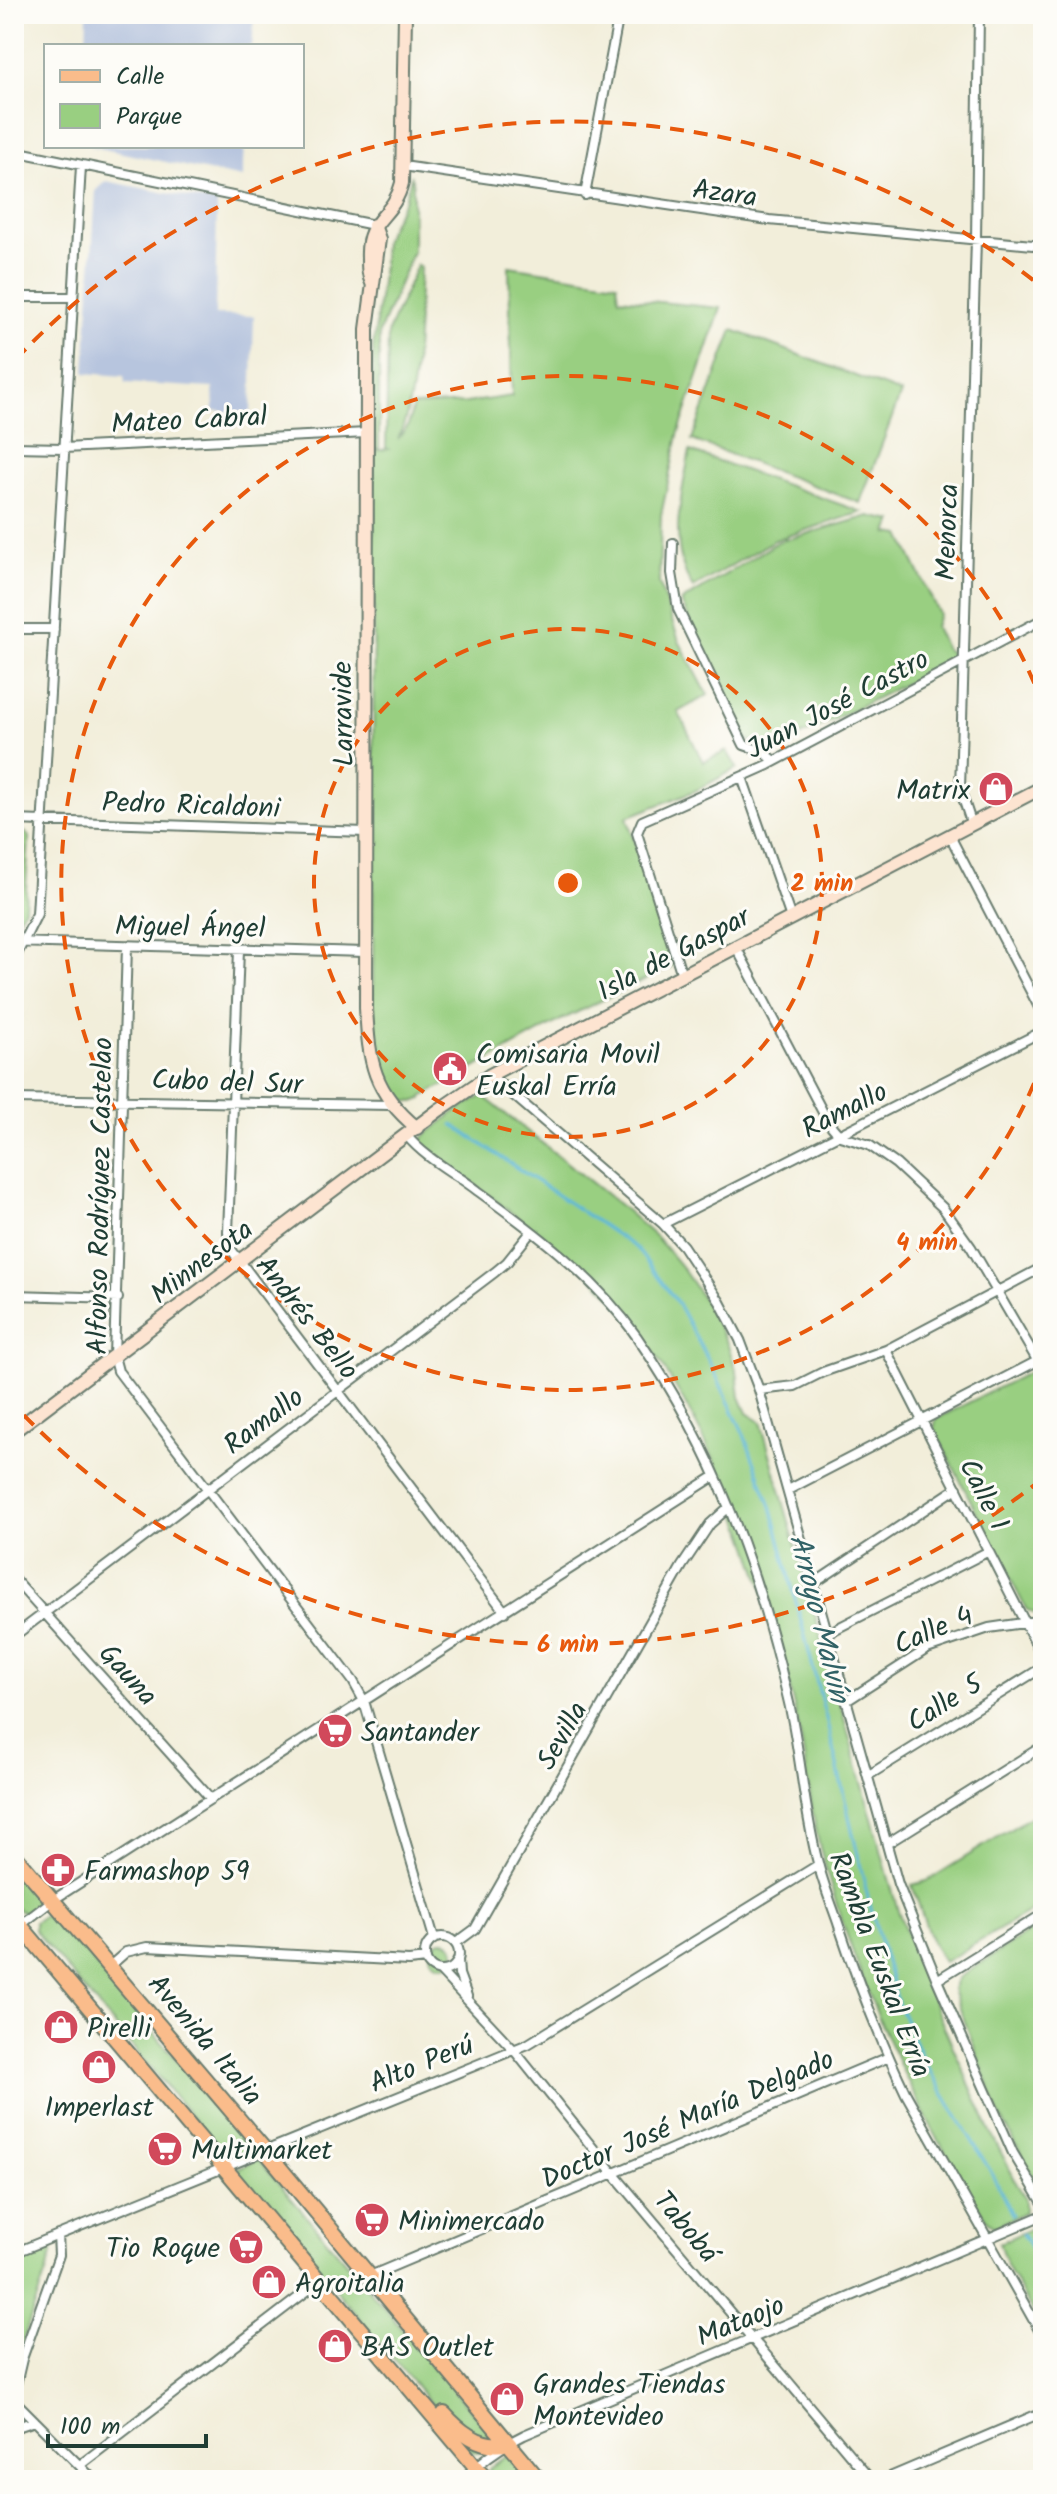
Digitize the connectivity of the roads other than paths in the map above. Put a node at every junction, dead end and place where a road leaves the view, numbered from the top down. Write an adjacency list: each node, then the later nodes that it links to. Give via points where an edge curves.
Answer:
1 (405, 14): 6 (street)
2 (619, 14): 7 (street)
3 (979, 14): 9 (street, Menorca)
4 (14, 151): 5 (street)
5 (81, 166): 8 (street); 12 (street)
6 (403, 166): 7 (street, Azara); 8 (street, via 399,194)
7 (585, 195): 9 (street, Azara, via 756,219)
8 (374, 225): 13 (street, Larravide, via 368,242 372,283)
9 (976, 239): 10 (street, Azara); 20 (street, Menorca)
10 (1043, 246)
11 (14, 297): 12 (street)
12 (72, 297): 15 (street)
13 (367, 433): 15 (street, Mateo Cabral); 27 (street, Larravide)
14 (14, 447): 15 (street, Mateo Cabral)
15 (64, 448): 19 (street)
16 (673, 543): 21 (street, via 674,593 682,621 744,745)
17 (1043, 619): 20 (street, Juan José Castro)
18 (14, 629): 19 (street)
19 (54, 629): 25 (street)
20 (964, 660): 21 (street, Juan José Castro); 26 (street, Menorca, via 960,789)
21 (775, 761): 22 (street, Juan José Castro)
22 (742, 777): 29 (street); 35 (street, Juan José Castro, via 647,817 637,833)
23 (1043, 787): 26 (street, Isla de Gaspar)
24 (14, 820): 25 (street, Pedro Ricaldoni)
25 (43, 821): 27 (street, Pedro Ricaldoni); 30 (street, via 37,914)
26 (972, 825): 28 (street, Isla de Gaspar)
27 (366, 832): 34 (street, Larravide)
28 (950, 836): 29 (street, Isla de Gaspar); 37 (street)
29 (791, 918): 32 (street, Isla de Gaspar)
30 (18, 942): 31 (street, Miguel Ángel); 36 (street)
31 (127, 947): 33 (street, Miguel Ángel); 41 (street, Alfonso Rodríguez Castelao)
32 (736, 947): 35 (street, Isla de Gaspar); 45 (street)
33 (239, 950): 34 (street, Miguel Ángel); 42 (street, Andrés Bello)
34 (365, 952): 43 (street, Larravide, via 369,1042 378,1080)
35 (682, 975): 39 (street, Isla de Gaspar)
36 (14, 980)
37 (1043, 1015)
38 (1043, 1031): 45 (street, Ramallo)
39 (490, 1075): 44 (street, Isla de Gaspar); 46 (street, Rambla Euskal Erría)
40 (14, 1099): 41 (street, Cubo del Sur)
41 (122, 1099): 42 (street, Cubo del Sur); 52 (street, Alfonso Rodríguez Castelao)
42 (233, 1104): 43 (street, Cubo del Sur); 48 (street, Andrés Bello, via 228,1232)
43 (391, 1105): 44 (street, Larravide)
44 (412, 1132): 47 (street, Rambla Euskal Erría, via 420,1150); 48 (street, Minnesota)
45 (840, 1136): 46 (street, Ramallo); 50 (street, via 869,1145 930,1194 959,1227)
46 (663, 1224): 56 (street, Rambla Euskal Erría, via 720,1302)
47 (531, 1232): 57 (street, Ramallo, via 495,1272); 60 (street, Rambla Euskal Erría, via 576,1267 617,1310 673,1394)
48 (239, 1263): 54 (street, Minnesota); 57 (street, Andrés Bello)
49 (1043, 1267): 50 (street)
50 (995, 1291): 53 (street); 55 (street)
51 (14, 1295): 52 (street)
52 (118, 1298): 54 (street, Alfonso Rodríguez Castelao)
53 (886, 1350): 56 (street, via 795,1386); 58 (street, Calle 1)
54 (114, 1356): 59 (street, Minnesota); 62 (street, Alfonso Rodríguez Castelao, via 118,1371)
55 (1040, 1359): 58 (street)
56 (759, 1390): 63 (street, Rambla Euskal Erría)
57 (338, 1391): 62 (street, Ramallo); 68 (street, Andrés Bello)
58 (922, 1419): 61 (street, Calle 1); 63 (street)
59 (14, 1431)
60 (715, 1476): 64 (street, Rambla Euskal Erría); 68 (street)
61 (957, 1488): 65 (street, Calle 1); 67 (street)
62 (205, 1490): 69 (street, Ramallo); 77 (street, Alfonso Rodríguez Castelao)
63 (788, 1490): 67 (street, Rambla Euskal Erría)
64 (729, 1507): 83 (street, Rambla Euskal Erría, via 757,1578 789,1705); 88 (street, Sevilla, via 710,1524 682,1566 475,1929)
65 (989, 1551): 71 (street, Calle 1); 72 (street)
66 (14, 1579): 69 (street, Gauna)
67 (813, 1584): 72 (street, Rambla Euskal Erría)
68 (505, 1612): 77 (street)
69 (44, 1613): 73 (street, Ramallo); 80 (street, Gauna)
70 (1043, 1620): 71 (street, Calle 4)
71 (1025, 1623): 74 (street, Calle 1); 76 (street, Calle 4, via 927,1649)
72 (828, 1633): 76 (street, Rambla Euskal Erría)
73 (14, 1636)
74 (1043, 1658)
75 (1043, 1667): 79 (street, Calle 5)
76 (848, 1700): 79 (street, Rambla Euskal Erría)
77 (364, 1701): 80 (street); 87 (street)
78 (1043, 1746): 81 (street)
79 (869, 1775): 81 (street, Rambla Euskal Erría)
80 (211, 1799): 84 (street)
81 (888, 1843): 93 (street, Rambla Euskal Erría, via 898,1884)
82 (14, 1855): 84 (main road, Avenida Italia)
83 (818, 1865): 95 (street, Alto Perú); 96 (street, Rambla Euskal Erría)
84 (53, 1900): 86 (street); 91 (main road, Avenida Italia)
85 (1043, 1914): 93 (street)
86 (16, 1925): 98 (main road)
87 (434, 1938): 88 (street, via 444,1936); 89 (street, via 425,1949)
88 (456, 1943): 90 (street, Tabobá)
89 (426, 1959): 91 (street, via 147,1947 126,1952); 92 (street, Tabobá)
90 (458, 1960): 92 (street, via 451,1969); 94 (street, Tabobá)
91 (110, 1966): 97 (main road, Avenida Italia)
92 (440, 1971): 94 (street, Tabobá)
93 (937, 1980): 100 (street, Rambla Euskal Erría, via 1013,2153)
94 (469, 2000): 95 (street, Tabobá)
95 (514, 2050): 97 (street, Alto Perú); 99 (street, Tabobá)
96 (889, 2057): 99 (street, Doctor José María Delgado); 103 (street, Rambla Euskal Erría, via 937,2153)
97 (264, 2149): 98 (street, Alto Perú); 105 (main road, Avenida Italia)
98 (223, 2166): 102 (street, Alto Perú); 106 (main road)
99 (613, 2173): 105 (street, Doctor José María Delgado); 108 (street, Tabobá)
100 (1043, 2203)
101 (1043, 2215): 103 (street, Mataojo)
102 (58, 2235): 104 (street, Alto Perú); 109 (street, via 59,2255)
103 (988, 2236): 107 (street, Rambla Euskal Erría); 108 (street, Mataojo)
104 (14, 2253)
105 (370, 2276): 116 (main road, Avenida Italia)
106 (320, 2281): 110 (main road); 117 (street)
107 (1043, 2337)
108 (752, 2338): 116 (street, Mataojo); 123 (street, Tabobá)
109 (18, 2362): 111 (street)
110 (394, 2368): 116 (main road, via 417,2383 467,2435 496,2446); 118 (main road)
111 (14, 2393)
112 (14, 2400): 114 (street)
113 (1043, 2412): 124 (street)
114 (35, 2421): 115 (street); 117 (street)
115 (14, 2428)
116 (508, 2443): 118 (street, Mataojo); 122 (main road, Avenida Italia)
117 (80, 2465): 119 (street)
118 (475, 2466): 120 (street, Mataojo); 121 (main road)
119 (94, 2480)
120 (462, 2480)
121 (487, 2480)
122 (539, 2480)
123 (871, 2480)
124 (883, 2480)

